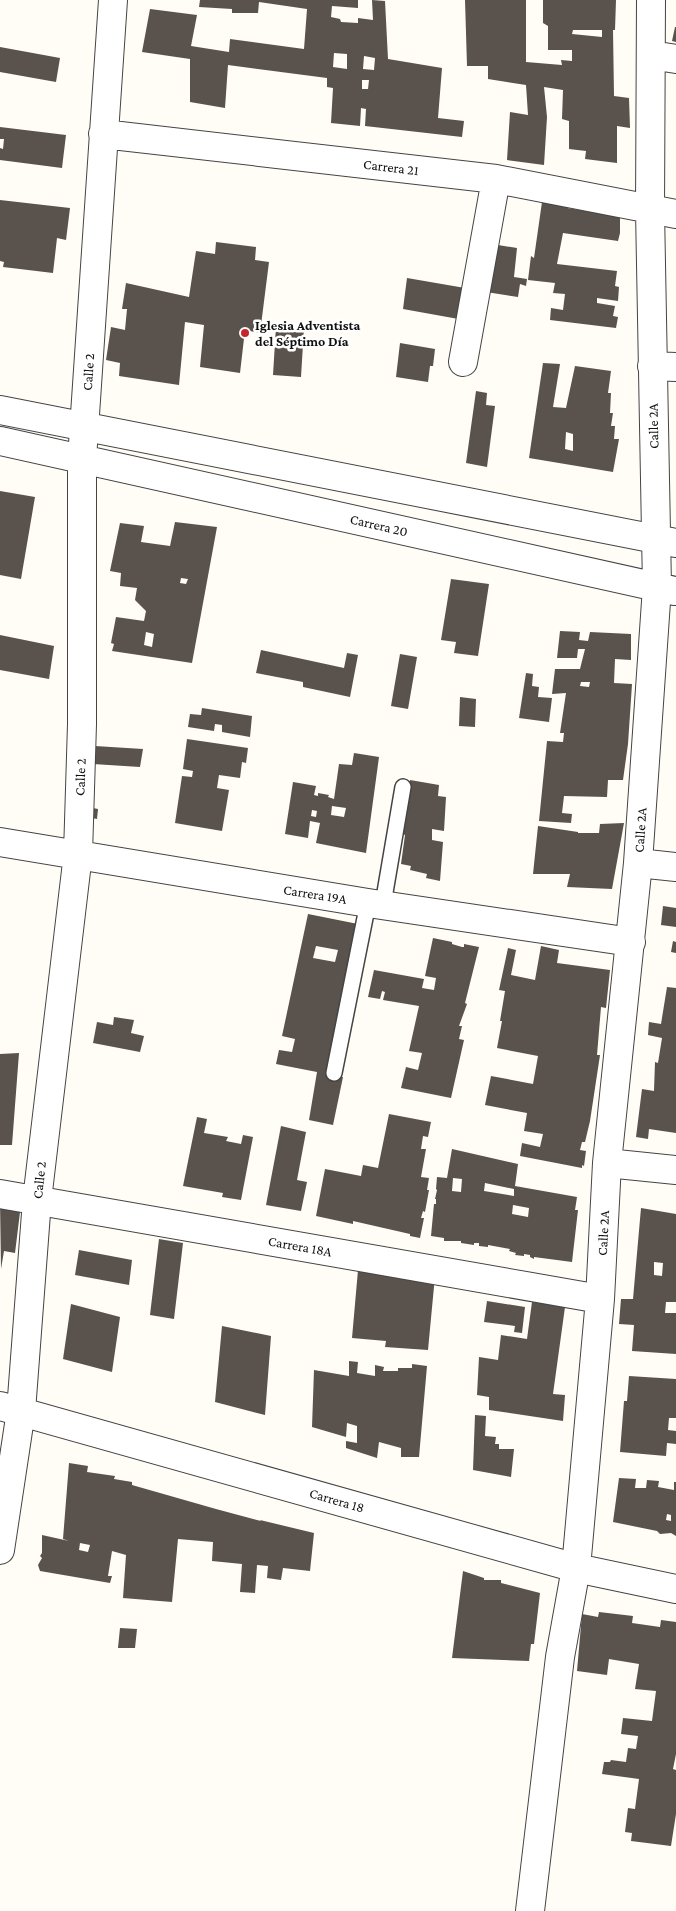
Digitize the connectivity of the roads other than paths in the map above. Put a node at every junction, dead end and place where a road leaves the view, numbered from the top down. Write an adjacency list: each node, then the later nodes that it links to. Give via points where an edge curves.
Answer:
1 (112, 0): 4 (street, Calle 2)
2 (651, 0): 3 (street, Calle 2A)
3 (663, 57): 6 (street, Calle 2A)
4 (103, 134): 5 (street, Carrera 21); 11 (street, Calle 2)
5 (496, 179): 6 (street, Carrera 21); 8 (street)
6 (650, 210): 7 (street, Carrera 21); 9 (street, Calle 2A)
7 (676, 214)
8 (463, 362)
9 (664, 367): 14 (street, Calle 2A)
10 (0, 410): 11 (street)
11 (84, 428): 13 (street, Calle 2); 14 (street)
12 (0, 441): 13 (street, Carrera 20)
13 (82, 459): 15 (street, Carrera 20); 18 (street, Calle 2, via 82,724)
14 (666, 541): 15 (street, Calle 2A)
15 (667, 589): 19 (street, Calle 2A)
16 (403, 787): 21 (lane)
17 (0, 842): 18 (street, Carrera 19A)
18 (78, 854): 21 (street, Carrera 19A); 27 (street, Calle 2)
19 (638, 864): 20 (street); 22 (street, Calle 2A)
20 (676, 867)
21 (376, 903): 22 (street, Carrera 19A); 23 (lane)
22 (631, 942): 24 (street, Calle 2A)
23 (334, 1073)
24 (607, 1163): 25 (street); 28 (street, Calle 2A)
25 (676, 1170)
26 (0, 1194): 27 (street, Carrera 18A)
27 (37, 1200): 28 (street, Carrera 18A); 29 (street, Calle 2)
28 (600, 1299): 31 (street, Calle 2A)
29 (10, 1408): 30 (street, Calle 2); 31 (street, Carrera 18)
30 (0, 1550)
31 (576, 1568): 32 (street, Carrera 18); 33 (street, Calle 2A, via 560,1657)
32 (676, 1589)
33 (530, 1911)

